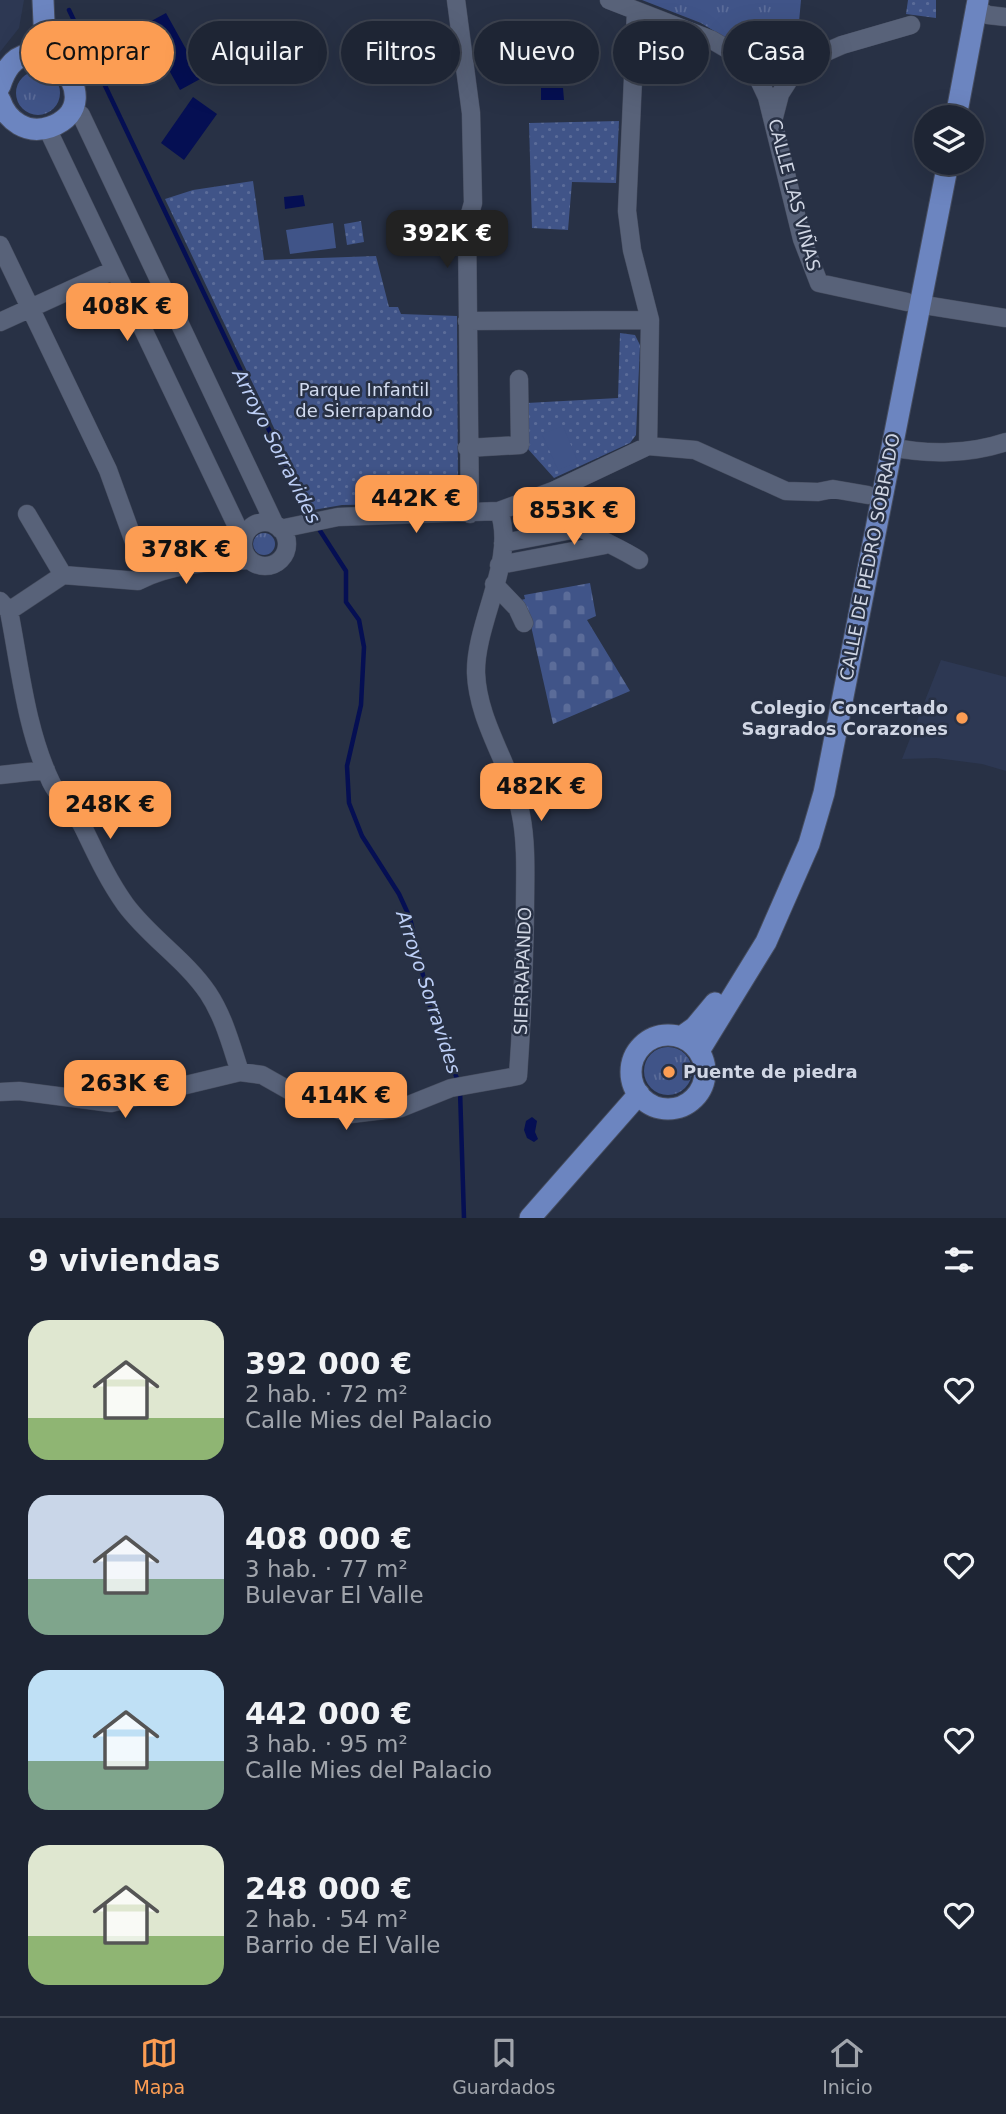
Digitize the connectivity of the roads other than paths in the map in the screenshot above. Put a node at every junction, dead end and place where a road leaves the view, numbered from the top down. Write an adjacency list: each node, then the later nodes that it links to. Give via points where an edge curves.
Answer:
1 (43, 0): 7 (main road)
2 (456, 0): 30 (street, via 471,113 473,203 467,220)
3 (609, 0): 5 (street)
4 (972, 3): 6 (street, via 985,15); 17 (main road); 18 (main road)
5 (636, 12): 9 (street); 29 (street, via 627,211)
6 (1006, 17)
7 (44, 21)
8 (911, 25): 10 (street)
9 (723, 46)
10 (830, 50)
11 (21, 58): 12 (main road)
12 (1, 79)
13 (73, 84): 19 (main road)
14 (763, 84): 20 (street, CALLE LAS VIÑAS)
15 (786, 84): 20 (street)
16 (0, 100): 21 (main road, via 17,124)
17 (946, 105)
18 (958, 105)
19 (71, 109): 21 (main road); 43 (street, via 81,115 94,141)
20 (773, 120): 26 (street, CALLE LAS VIÑAS, via 802,239 819,283)
21 (47, 128): 25 (street)
22 (932, 175): 26 (main road, CALLE DE PEDRO SOBRADO)
23 (945, 175): 26 (main road, CALLE DE PEDRO SOBRADO)
24 (0, 245): 27 (street)
25 (114, 270): 27 (street); 46 (street)
26 (912, 303): 28 (street); 35 (main road, CALLE DE PEDRO SOBRADO); 38 (main road, CALLE DE PEDRO SOBRADO)
27 (30, 308): 31 (street); 50 (street, via 108,470)
28 (1006, 318)
29 (650, 320): 30 (street); 34 (street)
30 (467, 321): 36 (street)
31 (0, 322)
32 (519, 379): 36 (street, via 520,445)
33 (1006, 442): 35 (street, via 946,452)
34 (648, 446): 37 (street); 38 (street, via 695,450 786,491 833,489)
35 (891, 447): 57 (main road, CALLE DE PEDRO SOBRADO, via 824,793 809,844 766,942)
36 (467, 448): 41 (street)
37 (553, 491): 39 (street); 42 (street, via 566,516)
38 (868, 495): 56 (main road, CALLE DE PEDRO SOBRADO, via 813,786 785,870 755,936 717,1000)
39 (499, 511): 41 (street); 44 (street, SIERRAPANDO, via 505,528)
40 (27, 514): 49 (street)
41 (470, 514): 43 (street, via 328,518)
42 (582, 528): 44 (street); 45 (street)
43 (280, 533): 46 (street, via 259,523 249,529); 46 (street, via 282,557 273,564 261,566)
44 (503, 543): 48 (street, SIERRAPANDO)
45 (605, 545): 47 (street); 48 (street)
46 (246, 549): 50 (street, via 220,562)
47 (639, 560)
48 (499, 565): 51 (street, SIERRAPANDO)
49 (63, 575): 50 (street, via 138,581); 52 (street)
50 (146, 575)
51 (494, 584): 53 (street, via 517,608); 58 (street, SIERRAPANDO, via 476,672 480,702 522,816 523,1007 518,1076 460,1087 401,1108 351,1114 299,1096 262,1075)
52 (4, 606): 54 (street)
53 (524, 623)
54 (46, 770): 55 (street); 58 (street, via 55,790 75,813 98,863 145,931 208,993)
55 (0, 775)
56 (681, 1037): 57 (main road); 60 (main road, via 657,1037 639,1050 632,1072)
57 (699, 1051): 60 (main road, via 705,1074 695,1097 674,1108)
58 (240, 1072): 59 (street, via 111,1103)
59 (0, 1092)
60 (645, 1099): 61 (main road); 62 (main road)
61 (530, 1218)
62 (547, 1218)

